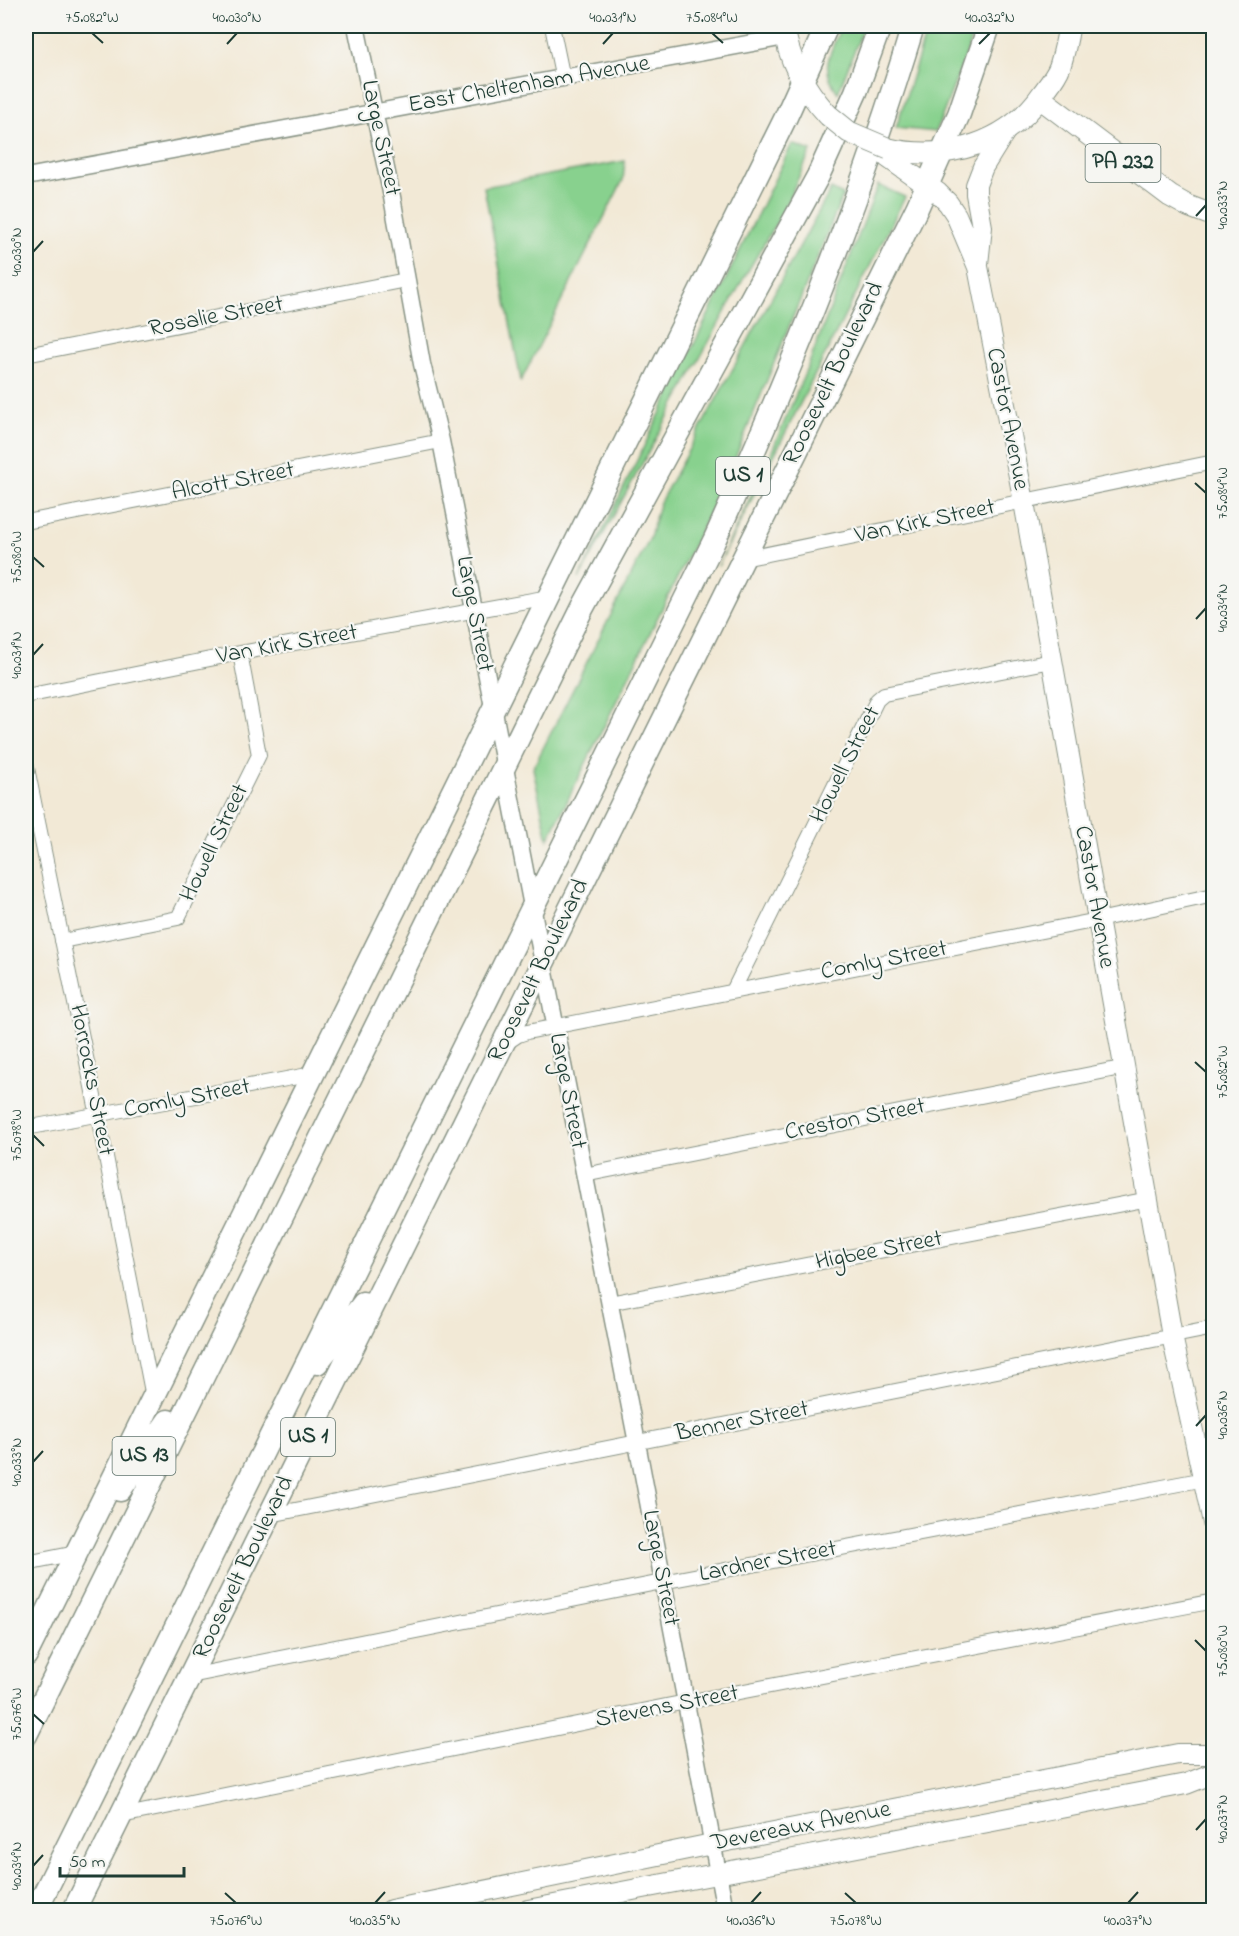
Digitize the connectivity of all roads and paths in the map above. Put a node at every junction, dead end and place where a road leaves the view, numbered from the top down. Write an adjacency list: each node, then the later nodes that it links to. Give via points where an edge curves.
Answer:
1 (356, 26): 12 (street, Large Street)
2 (552, 26): 9 (street)
3 (827, 26): 10 (highway)
4 (880, 26): 34 (highway, via 856,92 818,176 612,554)
5 (914, 26): 36 (highway, Roosevelt Boulevard / US 1, via 852,211 751,459)
6 (989, 26): 15 (highway, Roosevelt Boulevard / US 1)
7 (1069, 26): 11 (main road, via 1060,67)
8 (785, 31): 9 (street, East Cheltenham Avenue); 10 (main road)
9 (563, 79): 12 (street, East Cheltenham Avenue)
10 (802, 83): 14 (main road, bridge, via 828,115 849,132); 27 (highway)
11 (1040, 99): 13 (main road); 18 (main road, PA 232, via 1170,196)
12 (374, 113): 16 (street, East Cheltenham Avenue); 20 (street, Large Street)
13 (1006, 130): 15 (main road, via 975,146); 19 (main road, Castor Avenue, via 976,185 982,227)
14 (888, 153): 15 (main road); 17 (main road, Castor Avenue)
15 (943, 153): 17 (highway, Roosevelt Boulevard / US 1)
16 (26, 177)
17 (927, 185): 19 (main road, Castor Avenue, via 956,215); 26 (highway, Roosevelt Boulevard / US 1)
18 (1214, 216)
19 (978, 267): 24 (main road, Castor Avenue)
20 (406, 280): 21 (street, Rosalie Street); 22 (street, Large Street)
21 (26, 355)
22 (441, 441): 25 (street, Alcott Street); 28 (street, Large Street)
23 (1214, 462): 24 (street, Van Kirk Street)
24 (1024, 502): 26 (street, Van Kirk Street); 30 (main road, Castor Avenue)
25 (26, 522)
26 (742, 560): 39 (highway, Roosevelt Boulevard / US 1)
27 (549, 597): 28 (street, Van Kirk Street); 32 (highway)
28 (474, 610): 29 (street, Van Kirk Street); 32 (street, Large Street)
29 (240, 653): 31 (street, Van Kirk Street); 38 (street, Howell Street, via 259,755 178,918)
30 (1052, 662): 37 (main road, Castor Avenue); 40 (street, Howell Street, via 884,694 877,700)
31 (26, 696)
32 (493, 711): 34 (street, Large Street); 44 (highway)
33 (26, 764): 38 (street, Horrocks Street)
34 (504, 768): 36 (street, Large Street); 53 (highway)
35 (1214, 895): 37 (street, Comly Street)
36 (531, 909): 39 (street, Large Street); 55 (highway, Roosevelt Boulevard / US 1)
37 (1098, 920): 40 (street, Comly Street); 43 (main road, Castor Avenue)
38 (62, 941): 45 (street, Horrocks Street)
39 (542, 964): 41 (street, Large Street); 42 (highway, Roosevelt Boulevard / US 1)
40 (733, 991): 41 (street, Comly Street)
41 (554, 1026): 42 (street, Comly Street, via 518,1035); 47 (street, Large Street)
42 (501, 1047): 49 (highway, Roosevelt Boulevard / US 1)
43 (1125, 1067): 47 (street, Creston Street); 48 (main road, Castor Avenue)
44 (313, 1074): 45 (street, Comly Street); 54 (highway)
45 (98, 1116): 46 (street, Comly Street); 54 (street, Horrocks Street)
46 (26, 1128)
47 (584, 1175): 50 (street, Large Street)
48 (1149, 1199): 50 (street, Higbee Street); 52 (main road, Castor Avenue)
49 (394, 1264): 55 (highway); 58 (highway, Roosevelt Boulevard / US 1)
50 (609, 1303): 56 (street, Large Street)
51 (1214, 1328): 52 (street, Benner Street)
52 (1172, 1335): 56 (street, Benner Street); 57 (main road, Castor Avenue)
53 (212, 1359): 60 (highway, US 13); 67 (highway)
54 (153, 1398): 60 (highway)
55 (287, 1402): 75 (highway, Roosevelt Boulevard / US 1)
56 (637, 1443): 58 (street, Benner Street); 62 (street, Large Street)
57 (1204, 1479): 59 (main road, Castor Avenue); 62 (street, Lardner Street)
58 (270, 1515): 65 (highway, Roosevelt Boulevard / US 1)
59 (1214, 1527)
60 (76, 1553): 61 (street); 64 (highway)
61 (26, 1563)
62 (662, 1582): 65 (street, Lardner Street); 66 (street, Large Street)
63 (1214, 1601): 66 (street, Stevens Street)
64 (26, 1655)
65 (190, 1676): 71 (highway, Roosevelt Boulevard / US 1)
66 (686, 1703): 71 (street, Stevens Street); 73 (street, Large Street)
67 (26, 1735)
68 (1214, 1754): 70 (main road, Devereaux Avenue, via 1179,1754)
69 (1214, 1773): 72 (main road, Devereaux Avenue, via 1186,1785)
70 (979, 1792): 72 (main road); 73 (main road, Devereaux Avenue)
71 (121, 1816): 76 (highway, Roosevelt Boulevard / US 1)
72 (984, 1823): 74 (main road, Devereaux Avenue)
73 (712, 1844): 74 (street, Large Street); 77 (main road, Devereaux Avenue)
74 (718, 1874): 78 (main road, Devereaux Avenue); 79 (street, Large Street)
75 (36, 1911)
76 (74, 1911)
77 (391, 1911)
78 (528, 1911)
79 (725, 1911)

